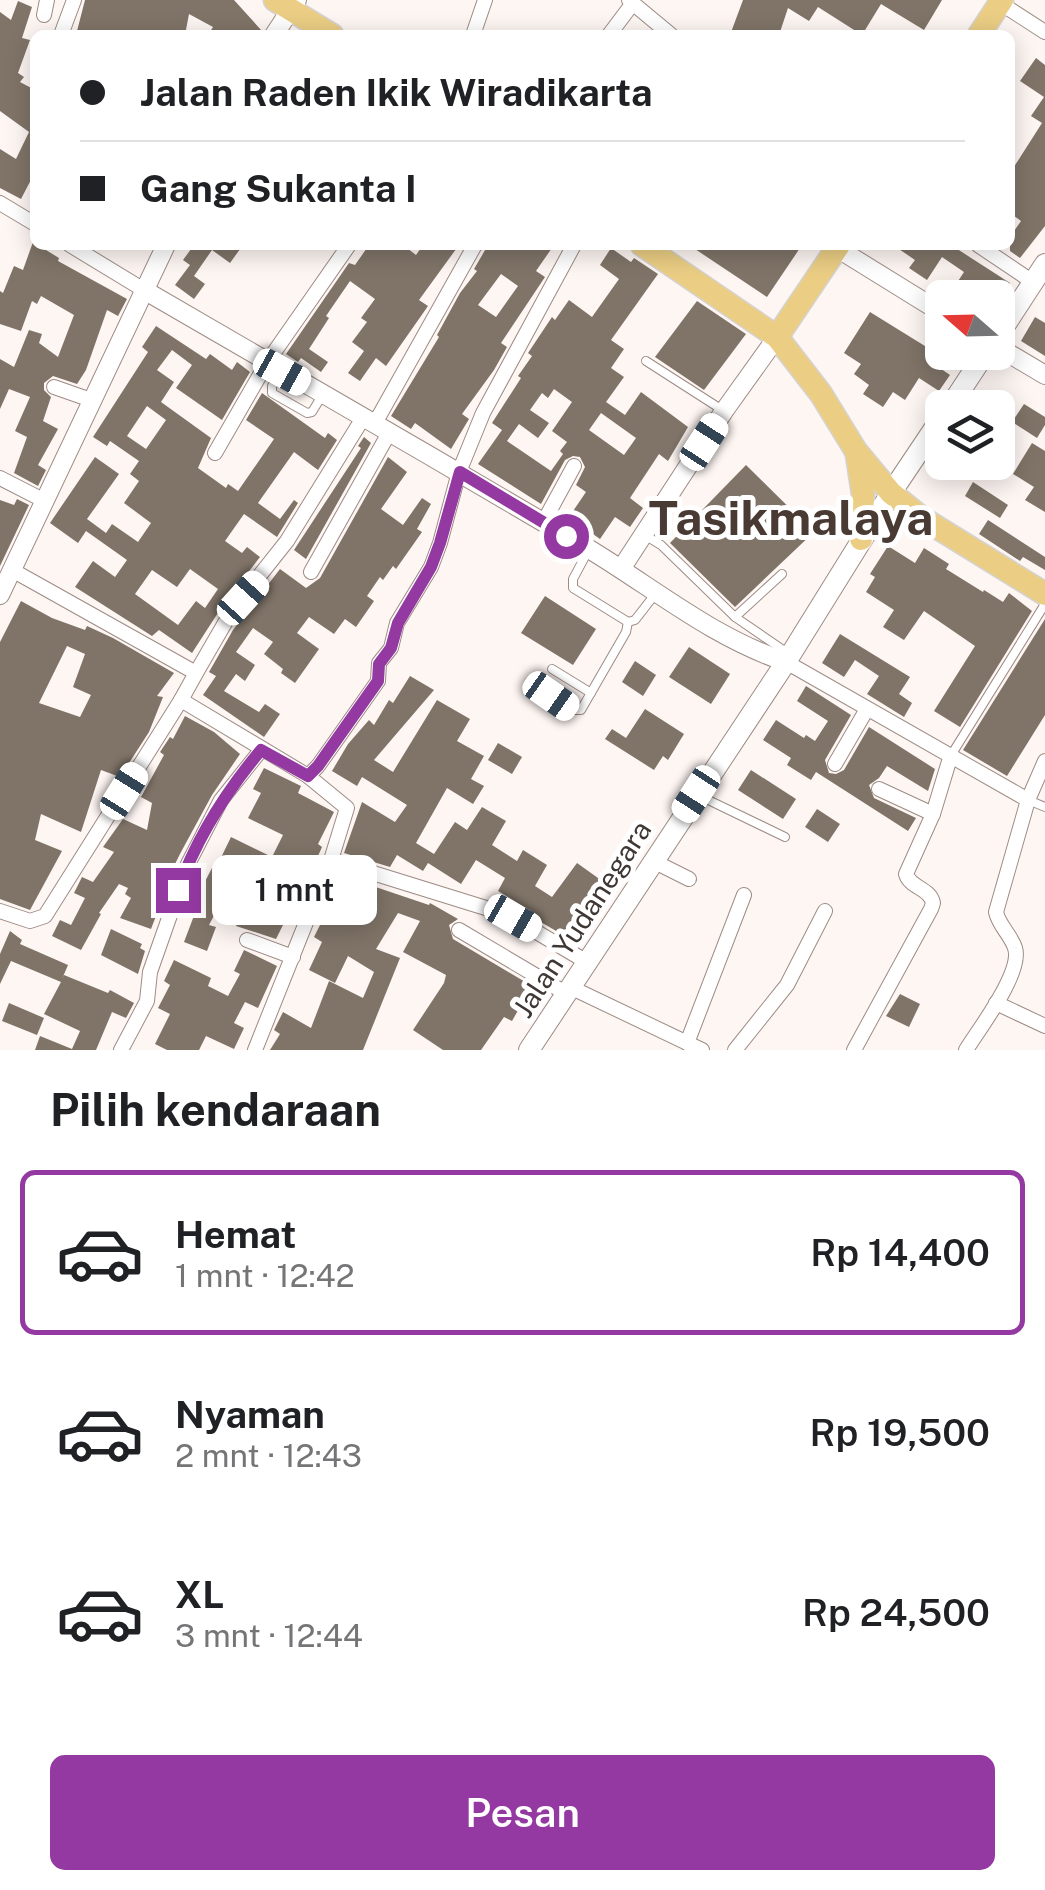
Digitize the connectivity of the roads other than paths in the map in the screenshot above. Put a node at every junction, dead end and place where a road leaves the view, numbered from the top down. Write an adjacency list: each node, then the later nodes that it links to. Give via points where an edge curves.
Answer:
1 (74, 0): 6 (street)
2 (486, 0): 9 (street)
3 (631, 2): 10 (street); 11 (street)
4 (287, 3): 7 (street); 8 (main road)
5 (995, 3): 12 (main road); 13 (street)
6 (63, 30)
7 (276, 30)
8 (325, 30)
9 (475, 30)
10 (612, 30)
11 (665, 30)
12 (982, 30)
13 (1045, 32)
14 (0, 203): 15 (street)
15 (30, 221)
16 (78, 250): 26 (street)
17 (164, 250): 26 (street)
18 (346, 250): 32 (street)
19 (472, 250): 37 (street)
20 (571, 250): 42 (street, via 483,413)
21 (649, 250): 29 (main road)
22 (836, 250): 29 (main road)
23 (843, 250): 27 (street)
24 (989, 250): 25 (street)
25 (1039, 273): 28 (main road)
26 (144, 290): 32 (street); 35 (street)
27 (925, 302)
28 (1015, 310)
29 (777, 337): 36 (street); 39 (main road)
30 (1015, 357): 33 (street)
31 (646, 361): 36 (lane)
32 (275, 366): 37 (street); 40 (street)
33 (1045, 376)
34 (54, 387): 35 (street)
35 (94, 401): 45 (street)
36 (724, 412): 47 (street)
37 (376, 425): 42 (street); 52 (street); 62 (street, via 233,609)
38 (925, 442): 44 (main road, Jalan Yudanegara)
39 (856, 451): 44 (main road); 48 (main road, via 864,494)
40 (214, 454)
41 (574, 466): 46 (street)
42 (460, 472): 46 (street); 71 (street, via 431,567 398,623 378,681)
43 (0, 478): 45 (street)
44 (890, 493): 48 (main road, Jalan Yudanegara); 55 (main road)
45 (45, 501): 51 (street)
46 (543, 522): 49 (street)
47 (643, 534): 50 (street); 58 (lane)
48 (862, 539): 60 (main road, Jalan Yudanegara)
49 (589, 549): 50 (street); 59 (lane, via 573,588)
50 (621, 568): 54 (street)
51 (12, 570): 56 (street); 62 (street)
52 (311, 572)
53 (782, 574): 58 (lane)
54 (656, 594): 59 (lane); 60 (street, via 750,650)
55 (1045, 594)
56 (0, 595)
57 (1045, 604): 68 (lane)
58 (735, 617): 60 (lane)
59 (628, 622): 64 (lane)
60 (788, 658): 66 (street); 73 (main road, Jalan Yudanegara)
61 (552, 669): 64 (lane)
62 (196, 673): 65 (street)
63 (541, 688): 64 (lane, via 577,711)
64 (591, 693)
65 (182, 700): 67 (street); 82 (street, via 45,916 30,921)
66 (867, 708): 68 (street); 70 (street)
67 (261, 750): 71 (street); 92 (street, via 221,800 188,864 147,996)
68 (950, 758): 74 (street); 76 (street)
69 (1045, 762): 74 (street)
70 (835, 764)
71 (308, 776): 78 (street, via 347,808)
72 (879, 789): 76 (street)
73 (696, 794): 77 (lane); 79 (main road, Jalan Yudanegara)
74 (1028, 800): 75 (lane); 89 (street, via 996,912 1016,949)
75 (1045, 807)
76 (933, 814): 97 (street, via 906,874 930,894 931,909)
77 (785, 837)
78 (331, 860): 86 (street); 87 (street, via 501,914)
79 (654, 861): 80 (street); 87 (main road, Jalan Yudanegara)
80 (690, 880)
81 (744, 895): 91 (street)
82 (0, 911)
83 (825, 911): 96 (street, via 787,986)
84 (459, 930): 88 (street)
85 (247, 940): 86 (street)
86 (292, 957): 93 (street)
87 (587, 962): 88 (main road, Jalan Yudanegara)
88 (570, 991): 91 (street); 94 (main road, Jalan Yudanegara)
89 (996, 1003): 90 (street); 98 (street)
90 (1045, 1026)
91 (687, 1043): 95 (street)
92 (121, 1050)
93 (254, 1050)
94 (529, 1050)
95 (702, 1050)
96 (735, 1050)
97 (854, 1050)
98 (966, 1050)

